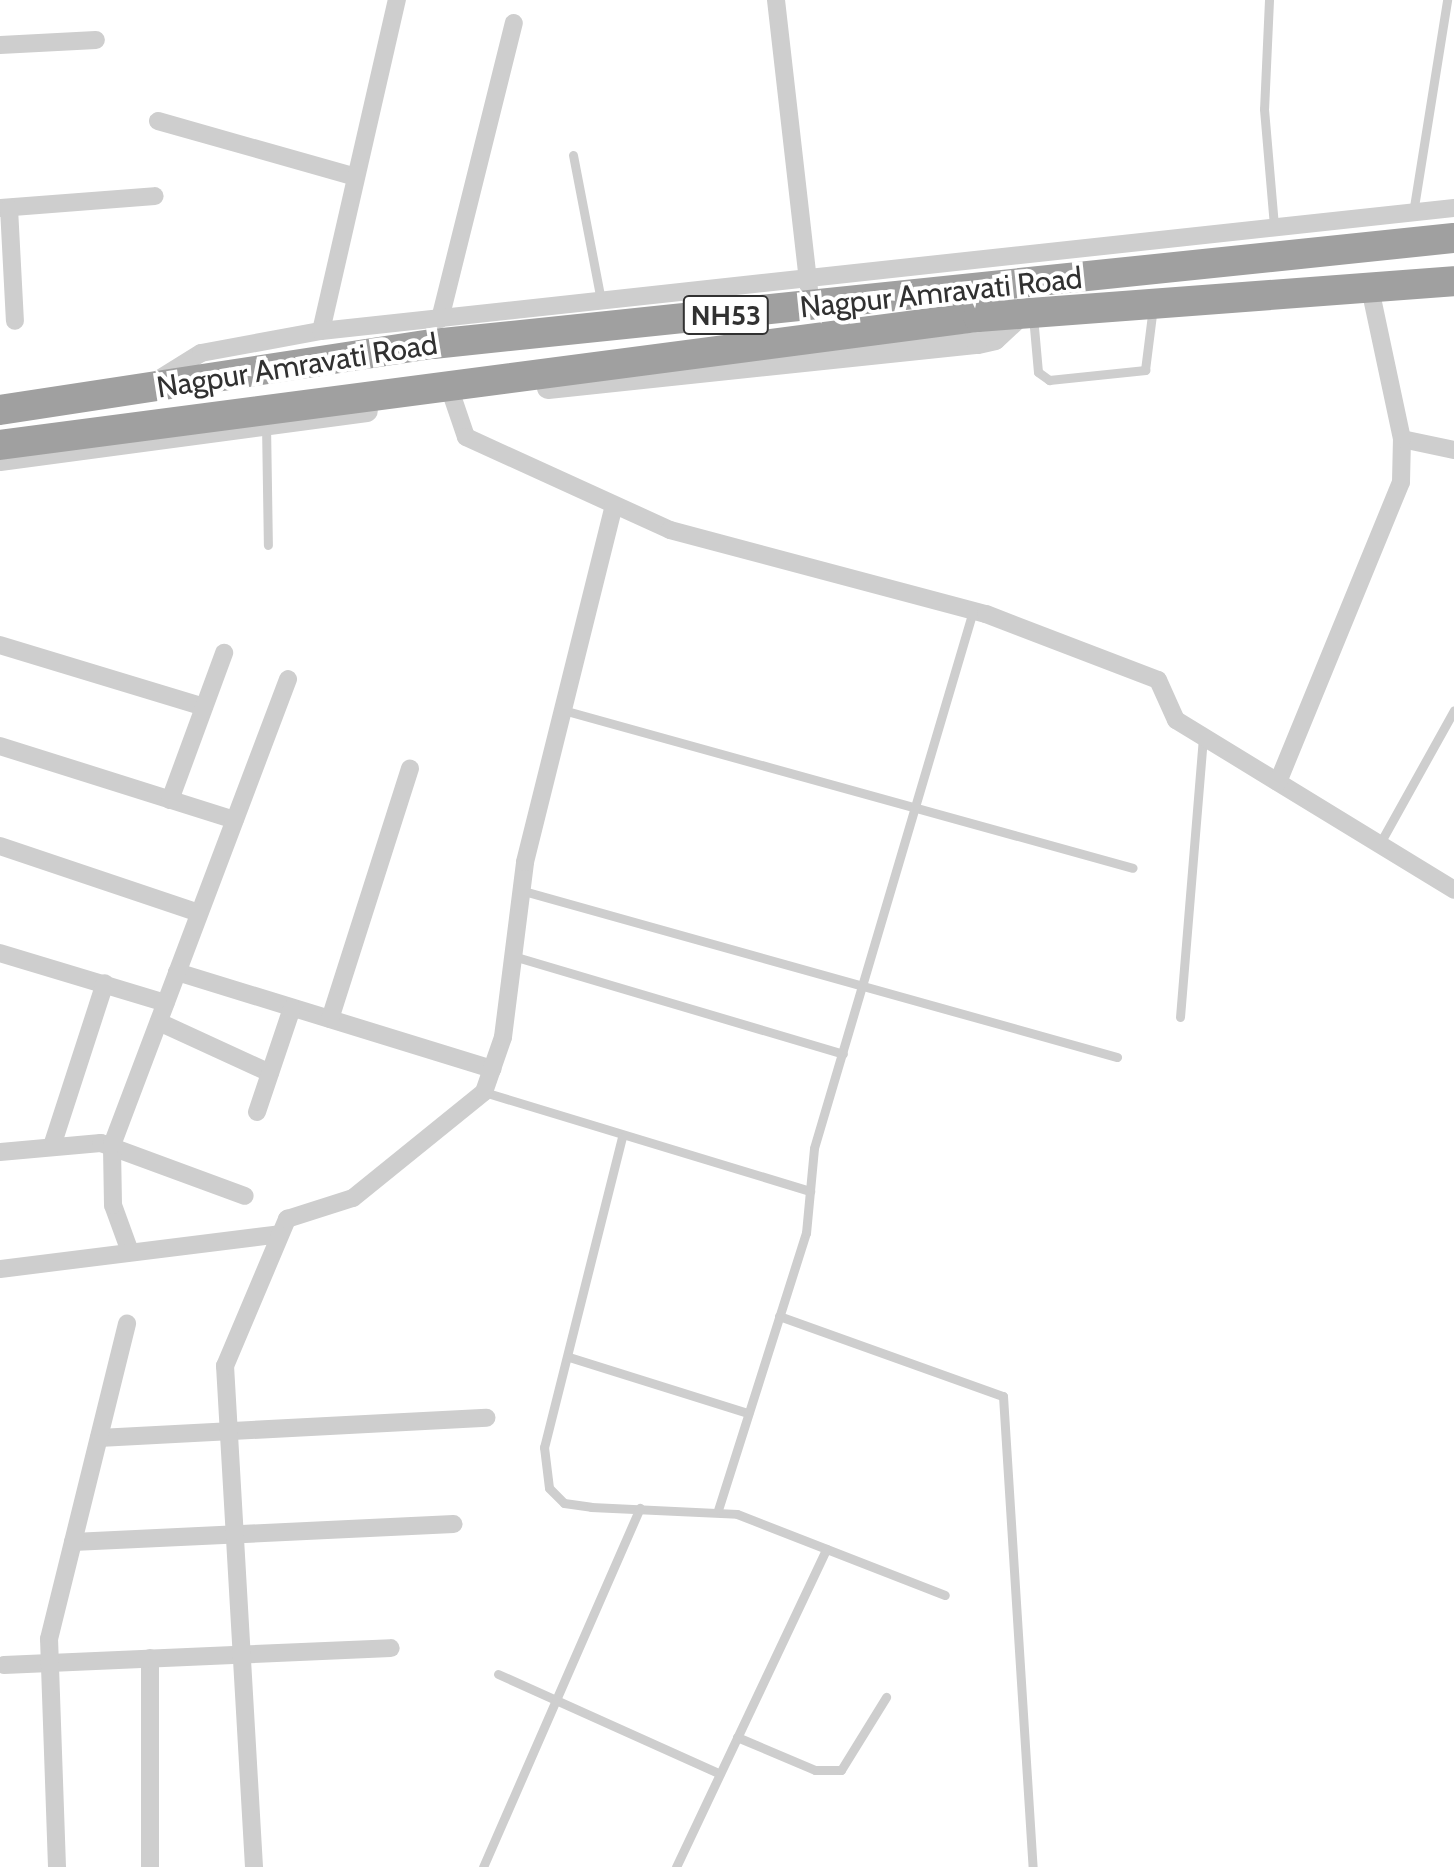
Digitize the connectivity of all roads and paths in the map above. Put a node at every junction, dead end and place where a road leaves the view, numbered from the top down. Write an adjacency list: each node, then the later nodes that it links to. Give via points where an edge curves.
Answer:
1 (397, 0): 10 (street)
2 (776, 0): 17 (street)
3 (1269, 0): 15 (lane, via 1264,109)
4 (1447, 0): 14 (lane)
5 (514, 23): 24 (street)
6 (96, 40): 7 (street)
7 (0, 45)
8 (158, 121): 10 (street)
9 (573, 155): 20 (lane)
10 (353, 176): 26 (street)
11 (155, 196): 12 (street)
12 (4, 208): 25 (street)
13 (1454, 208): 14 (street)
14 (1413, 213): 15 (street)
15 (1274, 226): 17 (street)
16 (1454, 238): 22 (highway, Nagpur Amravati Road / NH53)
17 (807, 273): 20 (street); 22 (street)
18 (1454, 281): 19 (highway, Nagpur Amravati Road / NH53)
19 (1370, 288): 21 (highway, Nagpur Amravati Road / NH53); 31 (street)
20 (601, 300): 24 (street)
21 (1154, 304): 23 (highway, Nagpur Amravati Road / NH53); 23 (lane, via 1145,370 1049,380 1038,372)
22 (811, 307): 27 (highway, Nagpur Amravati Road / NH53, via 433,344)
23 (1028, 313): 28 (highway, Nagpur Amravati Road / NH53)
24 (440, 319): 26 (street)
25 (15, 321)
26 (321, 331): 27 (street, via 201,353)
27 (144, 389): 29 (highway, Nagpur Amravati Road / NH53)
28 (450, 391): 30 (highway, Nagpur Amravati Road / NH53); 35 (street, via 466,437)
29 (0, 410)
30 (266, 420): 32 (highway, Nagpur Amravati Road / NH53); 34 (street); 36 (lane)
31 (1402, 439): 33 (street); 47 (street, via 1401,482 1389,527)
32 (0, 445)
33 (1454, 450)
34 (0, 460)
35 (614, 506): 37 (street, via 670,530); 42 (street)
36 (268, 545)
37 (973, 611): 44 (street, via 1158,680 1176,720); 49 (lane)
38 (0, 645): 41 (street)
39 (224, 653): 41 (street)
40 (288, 679): 50 (street)
41 (204, 707): 48 (street)
42 (563, 710): 49 (lane); 54 (street)
43 (1454, 710): 51 (lane)
44 (1203, 737): 47 (street); 64 (lane)
45 (0, 746): 48 (street)
46 (410, 768): 65 (street)
47 (1278, 782): 51 (street)
48 (170, 800): 50 (street)
49 (915, 806): 53 (lane); 61 (lane)
50 (235, 820): 56 (street)
51 (1379, 845): 55 (street)
52 (0, 846): 56 (street)
53 (1133, 868)
54 (520, 890): 57 (street); 61 (lane)
55 (1454, 890)
56 (199, 913): 59 (street)
57 (513, 956): 67 (lane); 69 (street)
58 (1, 957): 60 (street)
59 (177, 972): 62 (street); 63 (street)
60 (105, 983): 62 (street); 75 (street)
61 (862, 991): 67 (lane); 68 (lane)
62 (166, 1003): 66 (street)
63 (292, 1008): 65 (street); 70 (street)
64 (1180, 1017)
65 (330, 1019): 69 (street)
66 (159, 1022): 70 (street); 74 (street)
67 (843, 1054): 77 (lane, via 814,1148)
68 (1117, 1057)
69 (492, 1069): 71 (street)
70 (270, 1073): 72 (street)
71 (484, 1092): 73 (lane); 79 (street, via 353,1198 292,1215)
72 (257, 1112)
73 (622, 1137): 77 (lane); 84 (lane)
74 (112, 1145): 75 (street); 78 (street); 80 (street, via 113,1205)
75 (52, 1146): 76 (street)
76 (0, 1152)
77 (810, 1191): 82 (lane, via 806,1233)
78 (245, 1196)
79 (280, 1234): 80 (street); 87 (street, via 225,1366)
80 (129, 1249): 81 (street)
81 (0, 1269)
82 (779, 1316): 85 (lane); 111 (lane, via 1003,1396)
83 (127, 1323): 88 (street)
84 (569, 1357): 85 (lane); 89 (lane, via 544,1447 549,1488 564,1503)
85 (748, 1413): 90 (lane)
86 (486, 1418): 87 (street)
87 (228, 1434): 88 (street); 92 (street)
88 (99, 1438): 93 (street)
89 (640, 1508): 90 (lane); 103 (lane)
90 (718, 1510): 94 (lane)
91 (454, 1524): 92 (street)
92 (234, 1536): 93 (street); 97 (street)
93 (73, 1542): 99 (street)
94 (826, 1549): 95 (lane); 104 (lane)
95 (945, 1595)
96 (391, 1648): 97 (street)
97 (241, 1654): 98 (street); 108 (street)
98 (150, 1658): 99 (street); 107 (street)
99 (49, 1663): 100 (street); 106 (street)
100 (4, 1665)
101 (498, 1674): 103 (lane)
102 (886, 1697): 104 (lane, via 841,1770 815,1770)
103 (558, 1701): 105 (lane); 109 (lane)
104 (737, 1737): 105 (lane)
105 (720, 1774): 110 (lane)
106 (57, 1867)
107 (150, 1867)
108 (254, 1867)
109 (483, 1867)
110 (676, 1867)
111 (1033, 1867)

